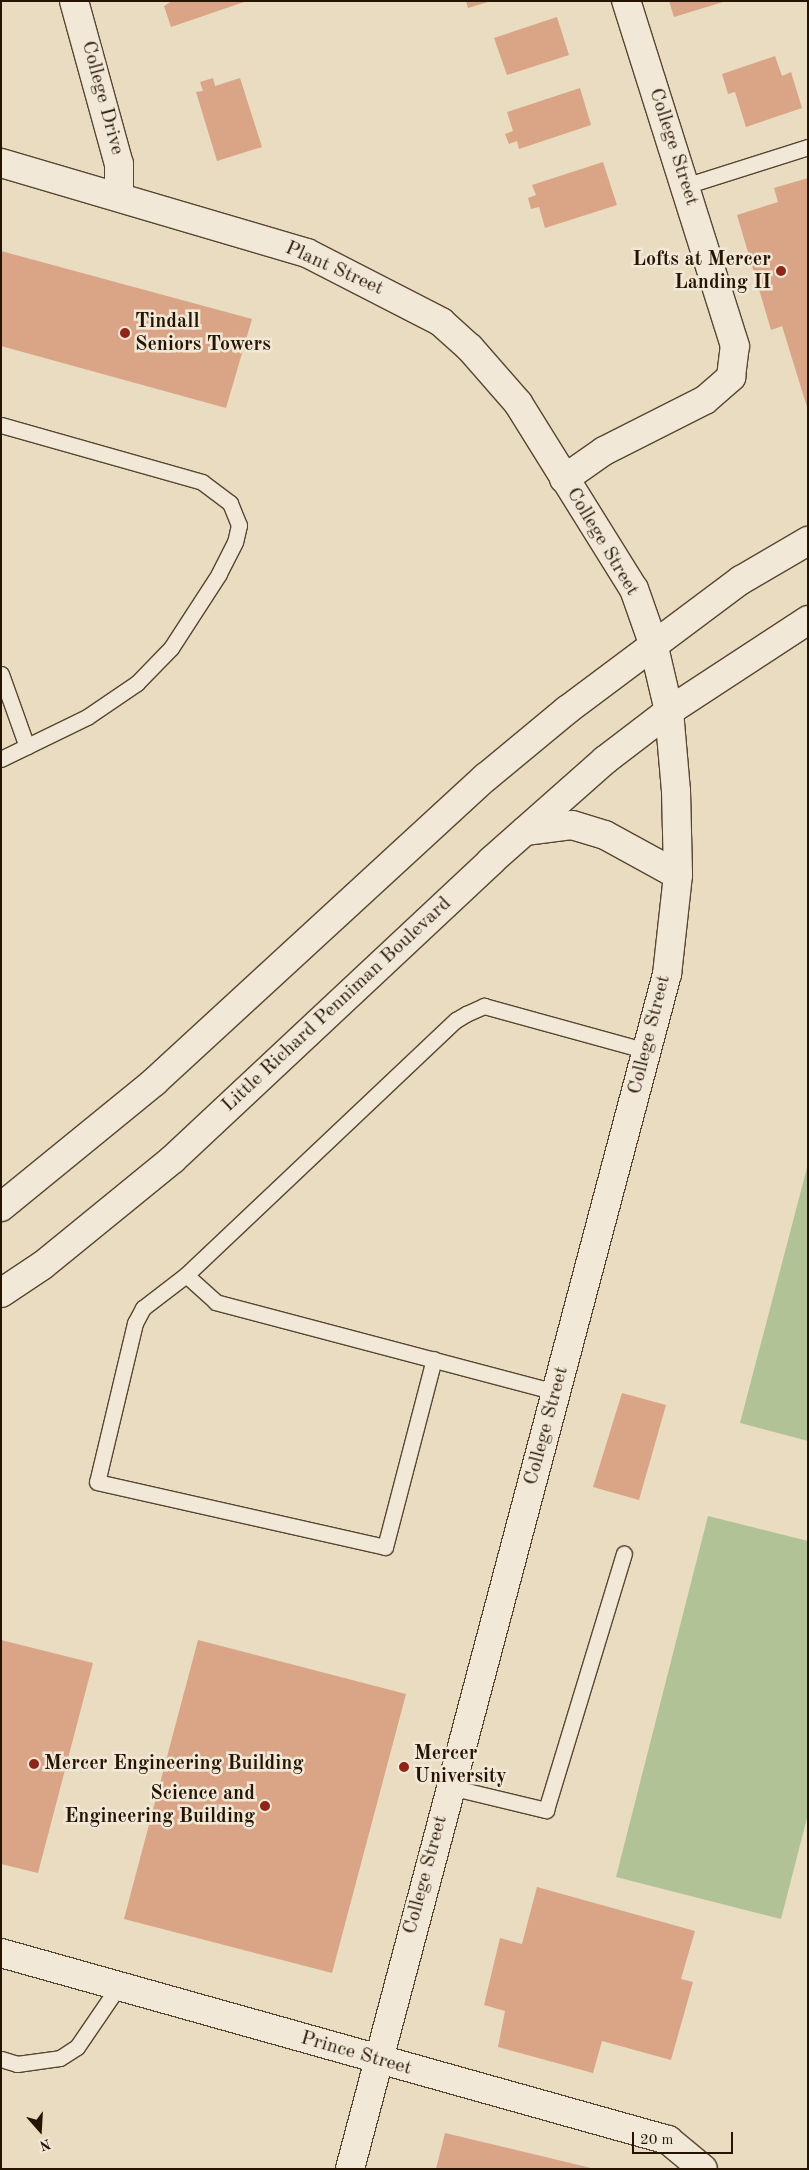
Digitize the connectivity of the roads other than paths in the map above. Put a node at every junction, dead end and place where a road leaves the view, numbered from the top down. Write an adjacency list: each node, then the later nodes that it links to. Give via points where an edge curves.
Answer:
1 (74, 1): 6 (street, College Drive, via 119,164)
2 (626, 1): 5 (street, College Street)
3 (808, 147): 5 (lane)
4 (1, 163): 6 (street, Plant Street)
5 (685, 186): 8 (street, College Street, via 735,346 730,377 705,400 604,451)
6 (119, 197): 8 (street, Plant Street, via 307,253 441,322 470,348 518,403)
7 (1, 425): 14 (lane, via 202,482 230,503 239,525 235,542 219,574 171,648 137,683 87,717)
8 (564, 479): 11 (street, College Street, via 634,589)
9 (808, 541): 11 (street, via 741,580)
10 (808, 620): 13 (street, Little Richard Penniman Boulevard)
11 (653, 643): 13 (street, College Street); 19 (street, via 486,777 154,1082)
12 (1, 674): 14 (lane)
13 (669, 711): 16 (street, Little Richard Penniman Boulevard, via 605,760); 17 (street, College Street, via 676,791)
14 (27, 747): 15 (lane)
15 (1, 758)
16 (525, 831): 17 (street, via 572,826 605,835); 21 (street, Little Richard Penniman Boulevard, via 173,1159 43,1265)
17 (678, 875): 18 (street, College Street, via 667,974)
18 (647, 1051): 20 (lane, via 484,1006 466,1014); 23 (street, College Street)
19 (1, 1207)
20 (186, 1275): 22 (lane, via 216,1302); 22 (lane, via 143,1308 135,1323 96,1482 385,1547)
21 (1, 1293)
22 (434, 1359): 23 (lane)
23 (556, 1392): 25 (street, College Street)
24 (624, 1554): 25 (lane, via 546,1810)
25 (450, 1787): 29 (street, College Street)
26 (1, 1953): 27 (street, Prince Street)
27 (118, 1987): 28 (lane, via 77,2047 60,2058 17,2064); 29 (street, Prince Street)
28 (1, 2060)
29 (377, 2061): 30 (street, College Street); 31 (street, Prince Street, via 668,2140)
30 (350, 2169)
31 (703, 2169)

